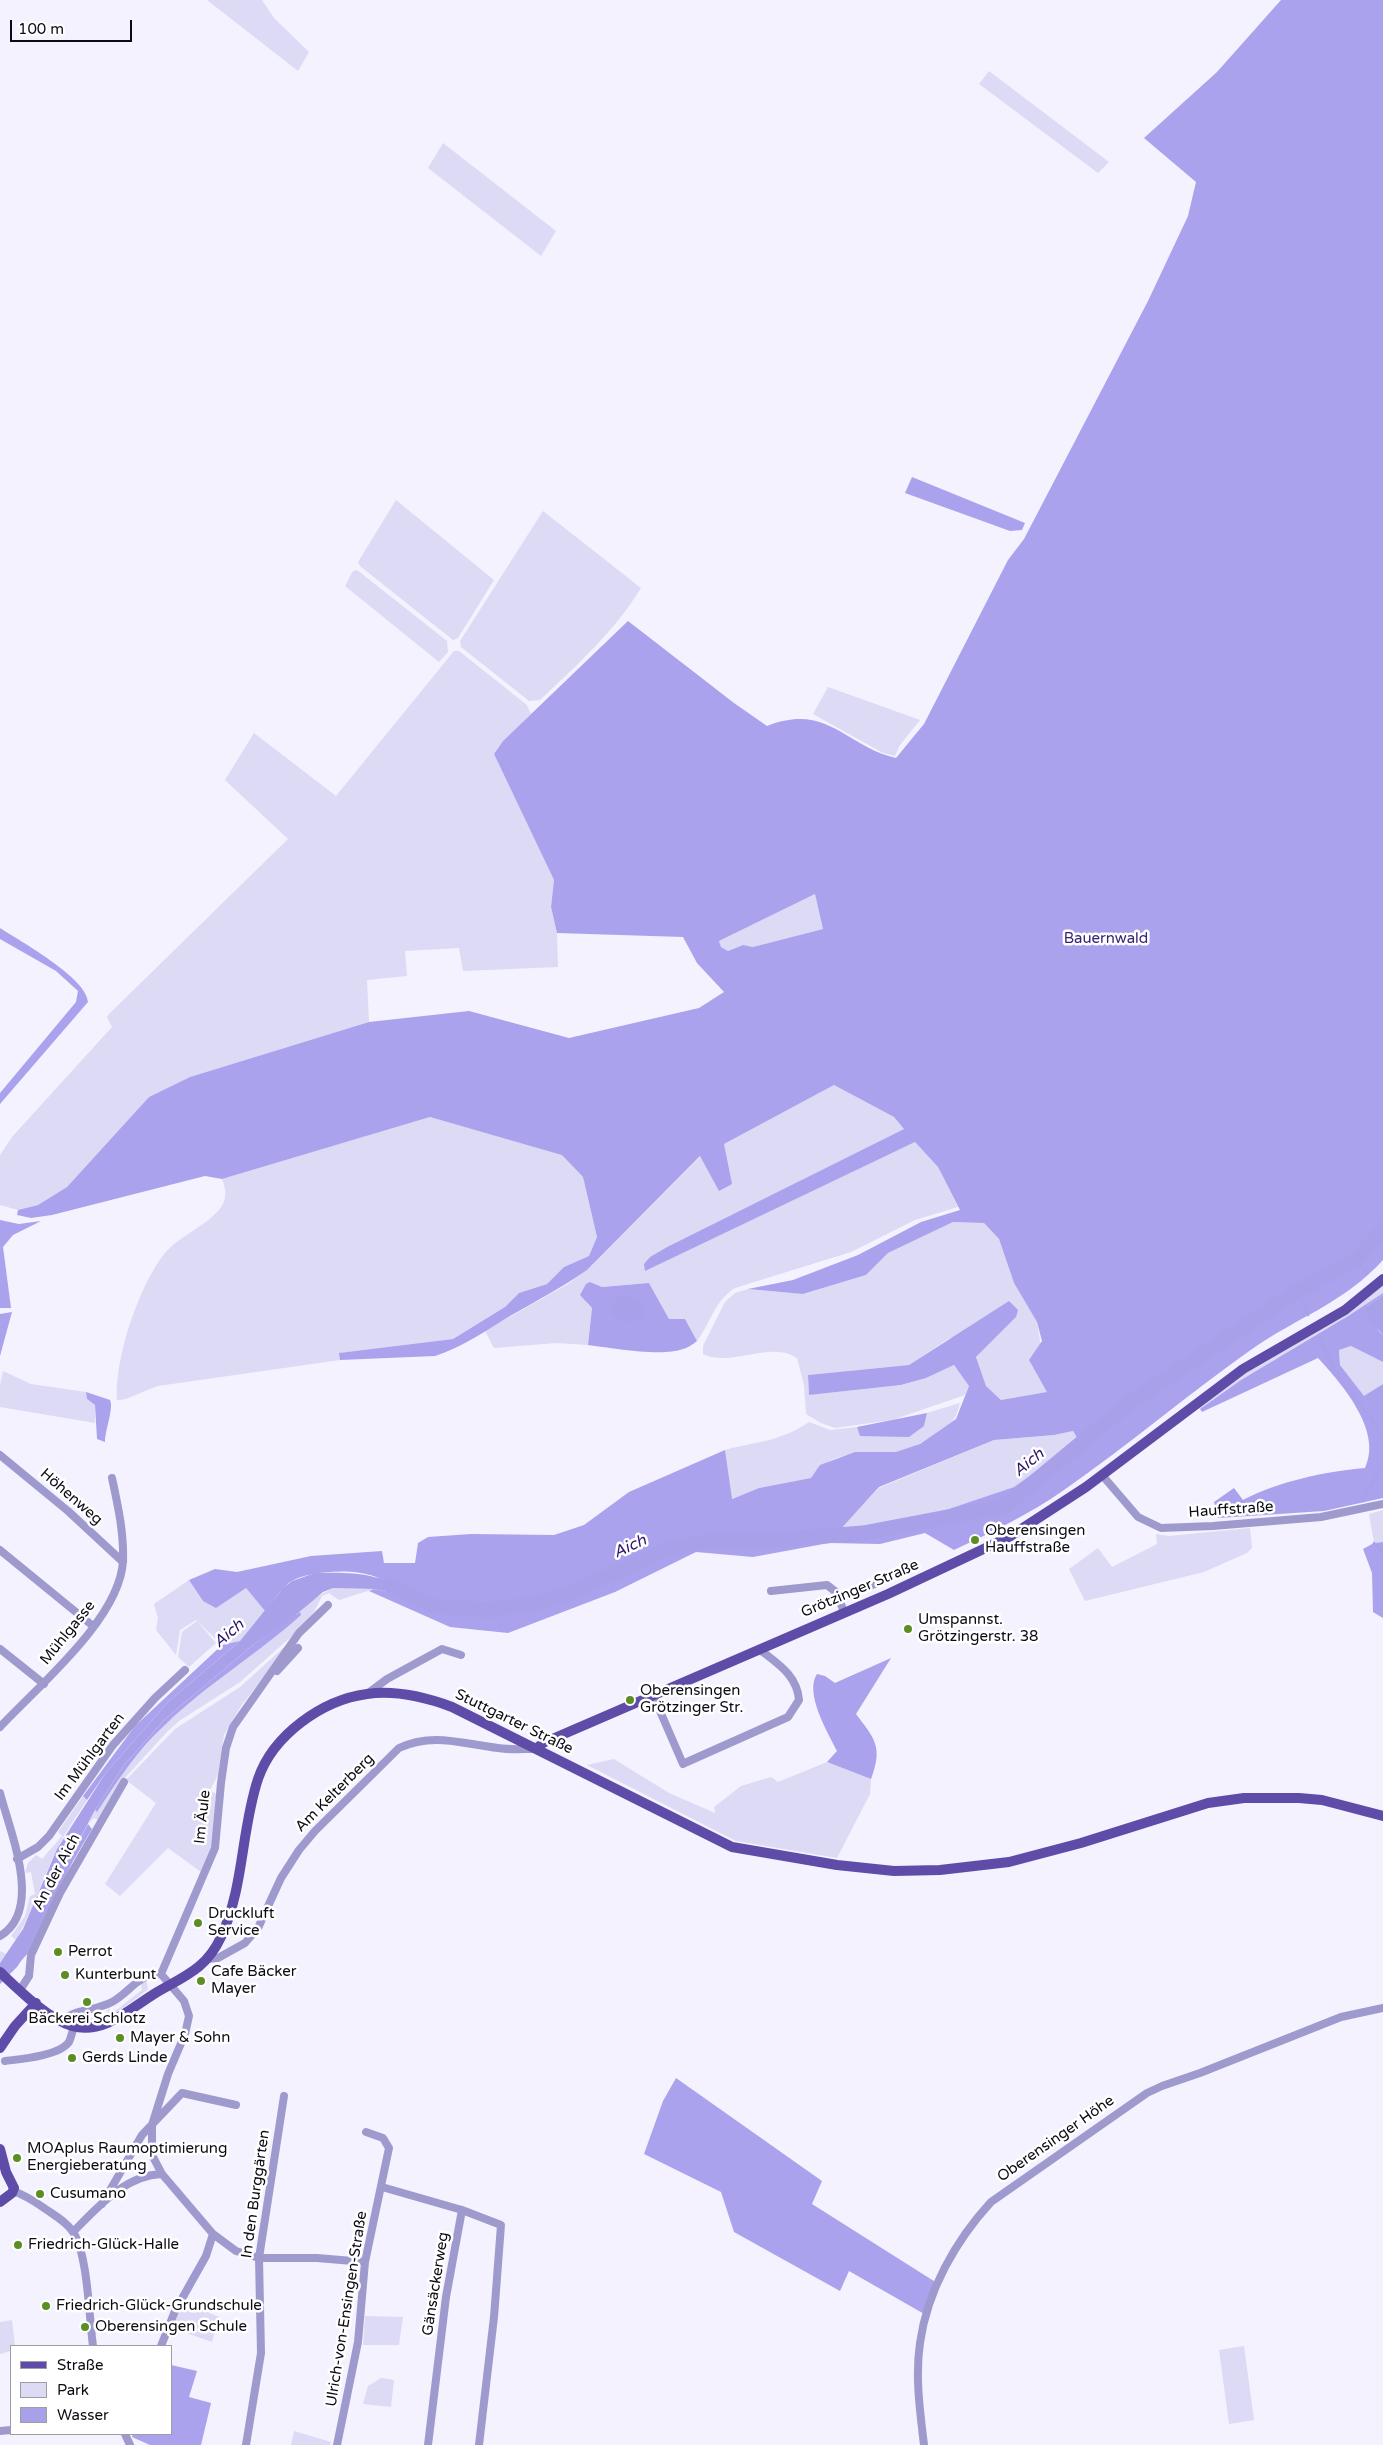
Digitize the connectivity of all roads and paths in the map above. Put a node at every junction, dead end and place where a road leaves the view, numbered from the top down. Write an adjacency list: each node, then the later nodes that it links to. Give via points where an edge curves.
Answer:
1 (1383, 1279): 3 (main road, Grötzinger Straße, via 1345,1310 1243,1369)
2 (0, 1454): 7 (street, Höhenweg)
3 (1102, 1475): 5 (street, Hauffstraße, via 1138,1517 1161,1528 1321,1517); 12 (main road, Grötzinger Straße, via 993,1546)
4 (112, 1478): 7 (street, Mühlgasse, via 120,1517)
5 (1383, 1504)
6 (0, 1550): 13 (street)
7 (123, 1562): 13 (street, Mühlgasse, via 115,1590)
8 (889, 1578): 10 (street)
9 (771, 1591): 10 (street, via 827,1585)
10 (839, 1599): 12 (street)
11 (328, 1605): 19 (street, Im Äule, via 300,1633)
12 (844, 1612): 16 (main road, Grötzinger Straße)
13 (93, 1626): 20 (street, Mühlgasse)
14 (298, 1648): 19 (street, Im Äule)
15 (0, 1649): 20 (street)
16 (759, 1649): 22 (main road, Grötzinger Straße); 22 (street, via 783,1667 794,1682 799,1700 793,1712 776,1723 683,1764)
17 (461, 1655): 21 (street, via 442,1649)
18 (185, 1670): 28 (street, Im Mühlgarten, via 113,1745 49,1836 38,1847)
19 (267, 1681): 32 (street, Im Äule, via 239,1716 229,1737 220,1788 215,1848)
20 (44, 1684): 23 (street, Mühlgasse)
21 (366, 1694): 24 (main road, Stuttgarter Straße, via 384,1693 433,1700); 30 (main road, Stuttgarter Straße, via 327,1707 303,1722 282,1739 269,1758 252,1802 228,1920)
22 (653, 1695): 24 (main road, Grötzinger Straße, via 543,1743)
23 (0, 1727)
24 (536, 1749): 27 (main road, Stuttgarter Straße, via 732,1847 894,1871 940,1870 1009,1862 1063,1849 1220,1801 1299,1798 1345,1805); 30 (street, Am Kelterberg, via 500,1748 434,1739 415,1741 399,1748 299,1850 281,1878 258,1928 245,1943 218,1958)
25 (124, 1782): 34 (street, An der Aich, via 60,1893 31,1954 27,1980)
26 (0, 1793): 28 (street)
27 (1383, 1816)
28 (17, 1859): 29 (street, via 23,1886 22,1906 12,1927)
29 (0, 1936)
30 (207, 1959): 33 (main road, Stuttgarter Straße, via 185,1979)
31 (0, 1972): 34 (main road, Stuttgarter Straße)
32 (161, 1974): 33 (street); 37 (street, via 147,1975 110,2003 71,2014)
33 (170, 1986): 38 (main road, Stuttgarter Straße, via 106,2023 88,2028); 43 (street, via 188,2009 188,2026)
34 (20, 1990): 35 (main road, Stuttgarter Straße)
35 (36, 2003): 37 (main road, Stuttgarter Straße); 39 (main road)
36 (1383, 2008): 62 (street, Oberensinger Höhe, via 1341,2017 1147,2093 991,2202 960,2240 937,2284 926,2315 918,2369)
37 (61, 2021): 38 (main road, Stuttgarter Straße)
38 (74, 2027): 40 (street, via 68,2043 61,2048 39,2056)
39 (0, 2048)
40 (5, 2061)
41 (284, 2096): 54 (street, In den Burggärten)
42 (236, 2105): 43 (street, via 182,2092)
43 (152, 2125): 46 (street, via 152,2155); 50 (street, via 124,2164)
44 (366, 2132): 47 (street, Ulrich-von-Ensingen-Straße, via 383,2138 389,2148)
45 (0, 2150): 48 (main road)
46 (162, 2174): 50 (street, via 129,2183); 53 (street)
47 (382, 2187): 51 (street); 55 (street, Ulrich-von-Ensingen-Straße)
48 (14, 2191): 49 (main road); 52 (street, via 44,2208)
49 (0, 2202)
50 (102, 2204): 52 (street)
51 (462, 2210): 60 (street, Gänsäckerweg, via 446,2297); 61 (street, via 501,2225)
52 (73, 2232): 56 (street, via 82,2255)
53 (213, 2234): 54 (street, via 236,2251); 57 (street, via 206,2256 175,2311)
54 (259, 2258): 55 (street); 58 (street, In den Burggärten, via 261,2353)
55 (365, 2262): 59 (street, Ulrich-von-Ensingen-Straße, via 358,2342)
56 (93, 2345)
57 (161, 2345)
58 (246, 2445)
59 (337, 2445)
60 (428, 2445)
61 (479, 2445)
62 (924, 2445)

